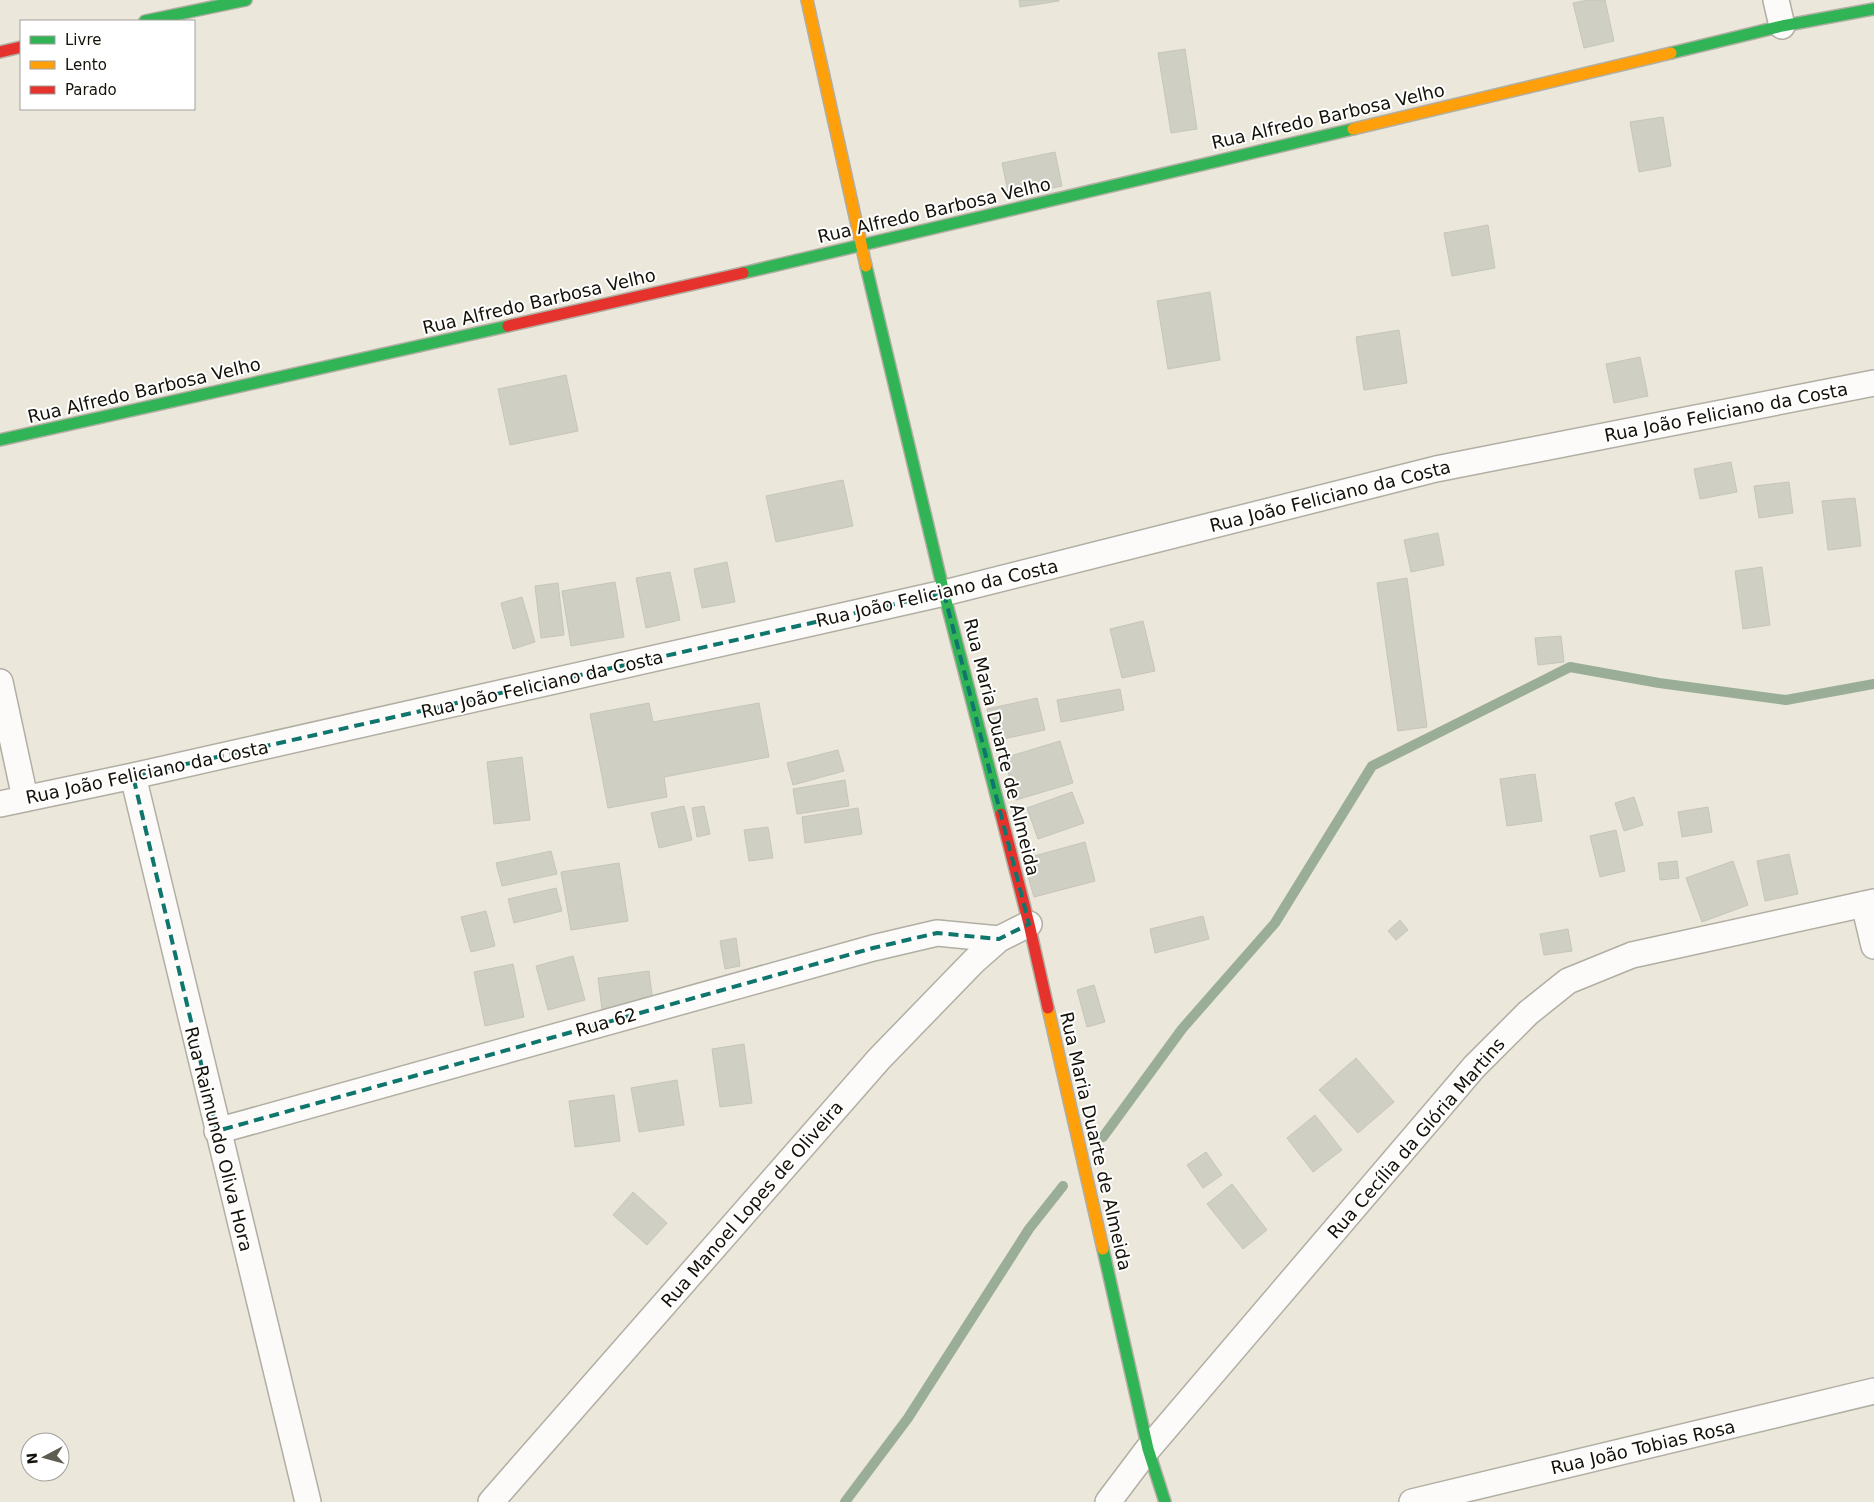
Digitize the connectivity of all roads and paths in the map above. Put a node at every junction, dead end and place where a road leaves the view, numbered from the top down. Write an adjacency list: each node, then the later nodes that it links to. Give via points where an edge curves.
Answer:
1 (246, 0): 5 (street)
2 (807, 0): 9 (street, Rua Maria Duarte de Almeida)
3 (1776, 0): 6 (street)
4 (1874, 9): 6 (street, Rua Alfredo Barbosa Velho)
5 (150, 20)
6 (1782, 26): 9 (street, Rua Alfredo Barbosa Velho)
7 (20, 48): 8 (street)
8 (0, 52)
9 (861, 246): 11 (street, Rua Alfredo Barbosa Velho); 12 (street, Rua Maria Duarte de Almeida)
10 (1874, 383): 12 (street, Rua João Feliciano da Costa, via 1436,469)
11 (0, 440)
12 (944, 593): 14 (street, Rua João Feliciano da Costa); 18 (street, Rua Maria Duarte de Almeida)
13 (0, 682): 15 (street)
14 (132, 776): 15 (street, Rua João Feliciano da Costa); 21 (street, Rua Raimundo Oliva Hora)
15 (25, 798): 16 (street, Rua João Feliciano da Costa)
16 (0, 804)
17 (1869, 903): 20 (street); 23 (street, Rua Cecília da Glória Martins, via 1632,955 1568,981 1528,1013 1474,1067)
18 (1030, 924): 19 (street, Rua Manoel Lopes de Oliveira); 23 (street, Rua Maria Duarte de Almeida)
19 (999, 939): 21 (street, Rua 62, via 937,933 882,946); 25 (street, Rua Manoel Lopes de Oliveira, via 879,1059)
20 (1874, 946)
21 (217, 1131): 24 (street, Rua Raimundo Oliva Hora)
22 (1874, 1391): 28 (street, Rua João Tobias Rosa)
23 (1148, 1449): 26 (street, Rua Cecília da Glória Martins); 27 (street, Rua Maria Duarte de Almeida)
24 (308, 1502)
25 (491, 1502)
26 (1108, 1502)
27 (1164, 1502)
28 (1412, 1502)

